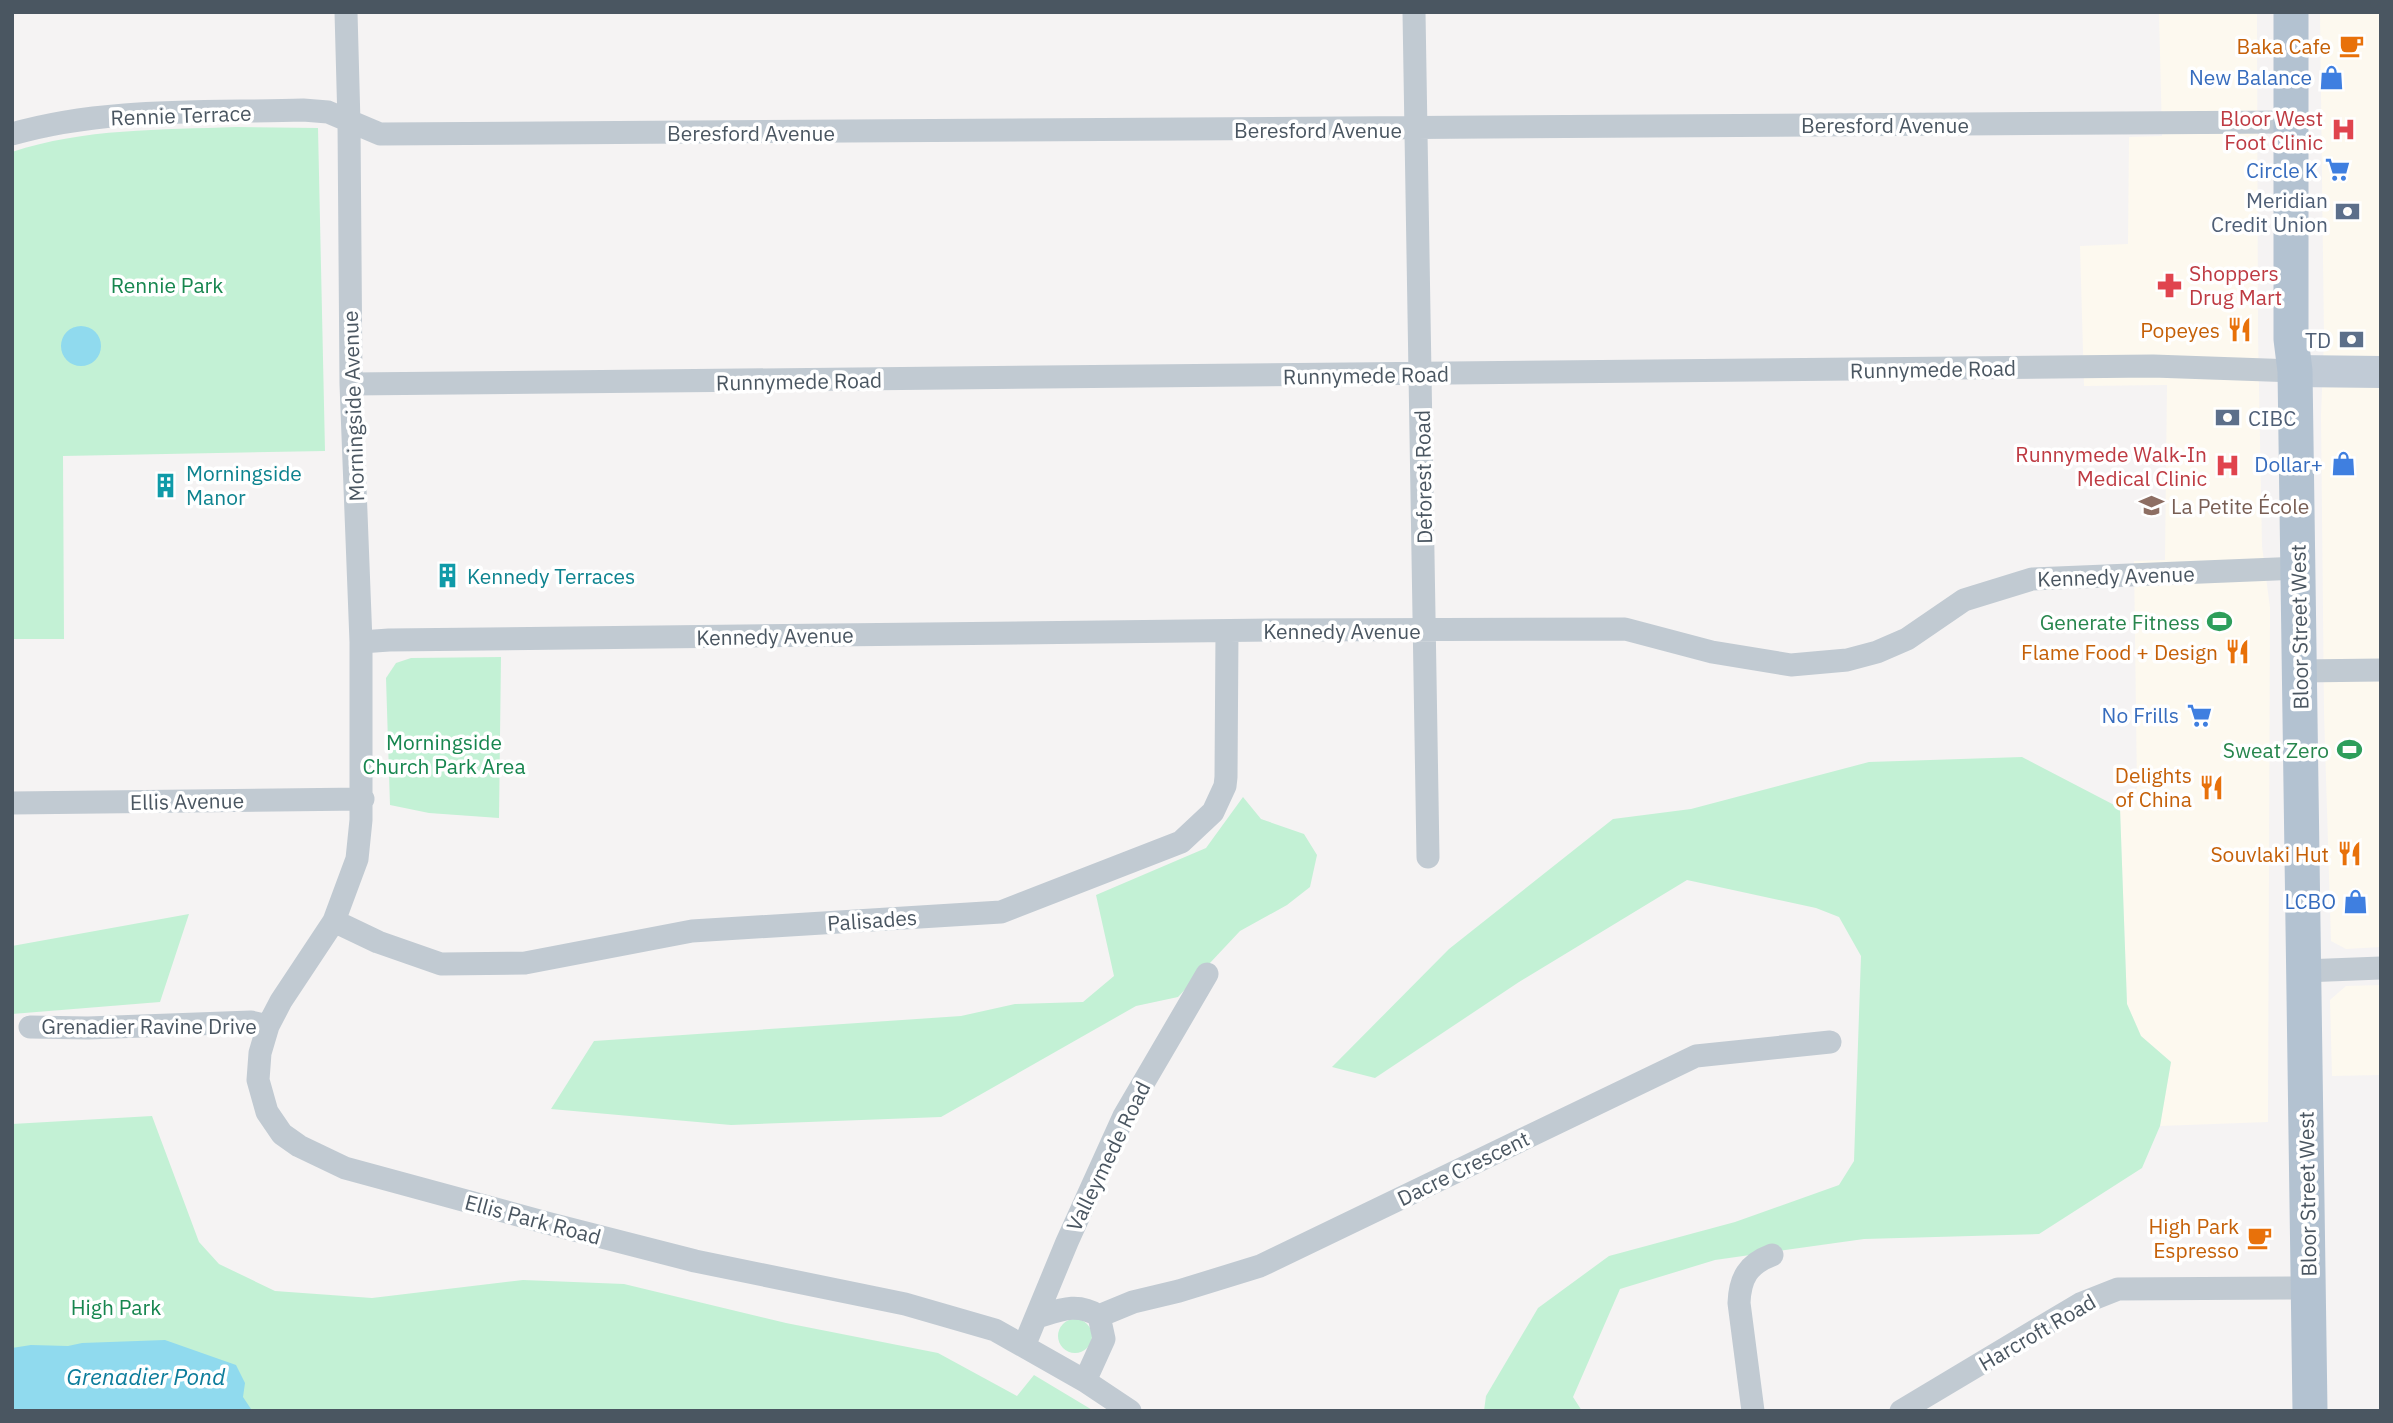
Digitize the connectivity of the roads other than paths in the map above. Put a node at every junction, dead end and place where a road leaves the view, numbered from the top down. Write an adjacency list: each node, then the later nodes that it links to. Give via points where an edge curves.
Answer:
1 (346, 12): 5 (street, Morningside Avenue)
2 (1414, 12): 6 (street, Deforest Road)
3 (2291, 12): 4 (main road, Bloor Street West)
4 (2290, 122): 6 (street, Beresford Avenue); 8 (main road, Bloor Street West)
5 (349, 123): 6 (street, Beresford Avenue, via 380,135); 7 (street, Rennie Terrace, via 328,112 303,110 120,116); 11 (street, Morningside Avenue)
6 (1416, 129): 10 (street, Deforest Road)
7 (12, 134)
8 (2295, 370): 9 (street, Runnymede Road); 10 (street, Runnymede Road, via 2153,366); 12 (main road, Bloor Street West)
9 (2381, 372)
10 (1421, 375): 11 (street, Runnymede Road); 13 (street, Deforest Road)
11 (351, 384): 15 (street, Morningside Avenue)
12 (2298, 568): 13 (street, Kennedy Avenue, via 2032,579 1964,600 1907,639 1877,652 1791,665 1712,652 1625,629); 17 (main road, Bloor Street West)
13 (1425, 630): 14 (street, Kennedy Avenue); 20 (street, Deforest Road)
14 (1227, 632): 15 (street, Kennedy Avenue); 21 (street, Palisades, via 1226,777 1213,812 1181,842 1001,912 692,931 525,963 441,964 378,942)
15 (361, 642): 18 (street, Morningside Avenue)
16 (2381, 670): 17 (street)
17 (2300, 671): 23 (main road, Bloor Street West)
18 (363, 799): 19 (street, Ellis Avenue); 21 (street, Ellis Park Road, via 357,859)
19 (12, 803)
20 (1428, 858)
21 (334, 920): 25 (street, Ellis Park Road)
22 (2381, 968): 23 (street)
23 (2303, 971): 29 (main road, Bloor Street West)
24 (1207, 974): 31 (street, Valleymede Road, via 1124,1116)
25 (268, 1026): 26 (street, Grenadier Ravine Drive, via 251,1022); 32 (street, Ellis Park Road, via 258,1080 267,1112 282,1134 345,1168 695,1261 905,1304 995,1330)
26 (30, 1027)
27 (1830, 1042): 30 (street, Dacre Crescent, via 1696,1056 1260,1266)
28 (1772, 1255): 35 (street, via 1757,1261 1740,1290)
29 (2309, 1287): 36 (street, Harcroft Road, via 2118,1289 2080,1304); 37 (main road, Bloor Street West)
30 (1099, 1316): 31 (street, via 1069,1307); 33 (street, via 1104,1339)
31 (1037, 1317): 32 (street, Valleymede Road)
32 (1024, 1346): 33 (street, Ellis Park Road)
33 (1085, 1381): 34 (street, Ellis Park Road)
34 (1130, 1411)
35 (1753, 1411)
36 (1901, 1411)
37 (2311, 1411)

